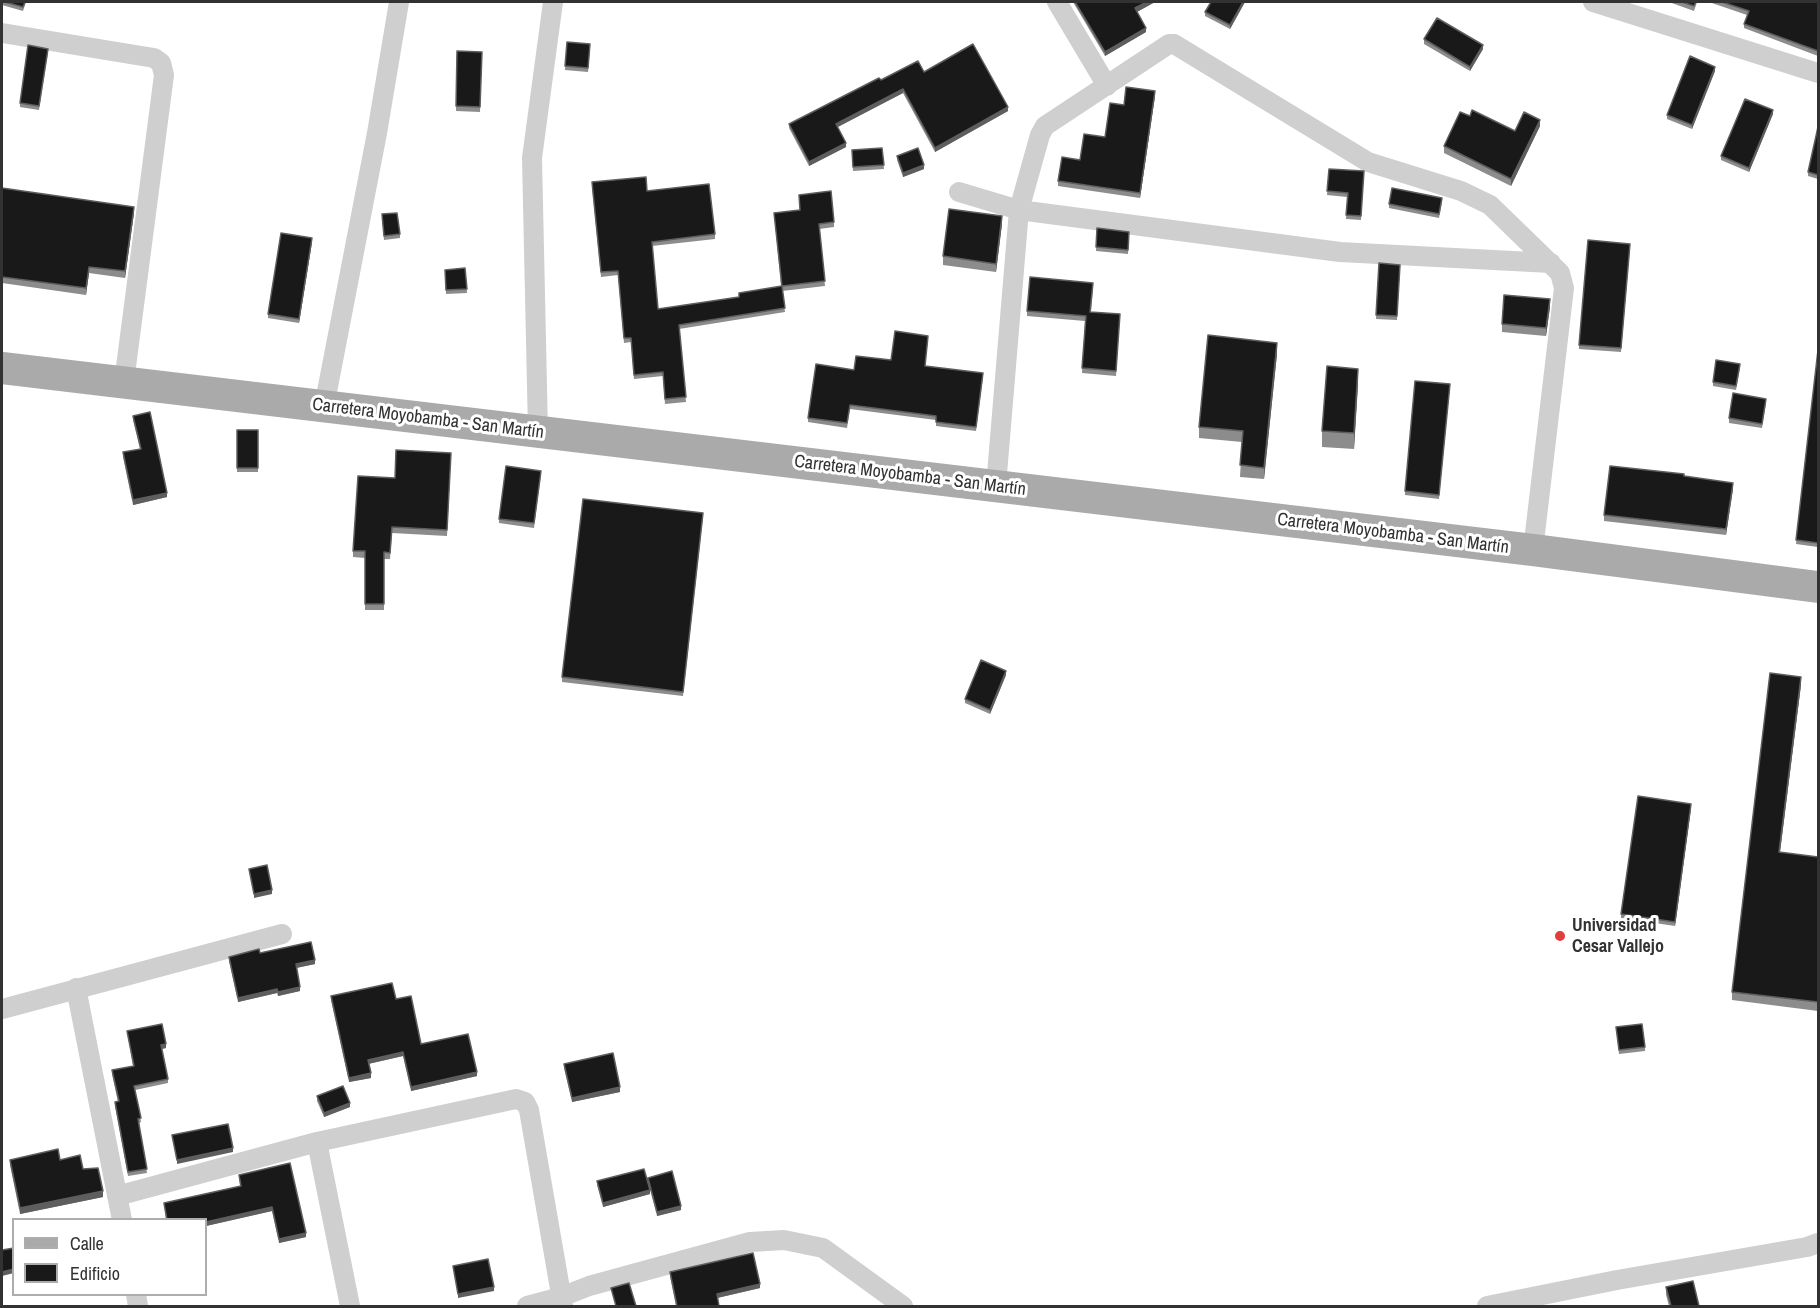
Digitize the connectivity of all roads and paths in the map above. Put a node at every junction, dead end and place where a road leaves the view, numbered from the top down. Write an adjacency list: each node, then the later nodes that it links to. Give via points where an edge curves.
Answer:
1 (399, 2): 13 (street)
2 (554, 2): 14 (street, via 532,158)
3 (1057, 2): 7 (street)
4 (1593, 2): 6 (street)
5 (2, 33): 12 (street, via 154,58 161,63 164,75)
6 (1818, 73)
7 (1107, 86): 9 (street, via 1042,129); 10 (street, via 1163,46 1174,44 1368,162 1461,191 1490,205)
8 (959, 192): 9 (street)
9 (1019, 210): 10 (street, via 1340,252); 15 (street)
10 (1551, 263): 16 (street, via 1560,273 1564,288)
11 (2, 368): 12 (main road, Carretera Moyobamba - San Martín)
12 (124, 382): 13 (main road, Carretera Moyobamba - San Martín)
13 (324, 407): 14 (main road, Carretera Moyobamba - San Martín)
14 (538, 432): 15 (main road, Carretera Moyobamba - San Martín)
15 (996, 486): 16 (main road, Carretera Moyobamba - San Martín)
16 (1533, 550): 17 (main road, Carretera Moyobamba - San Martín)
17 (1818, 587)
18 (282, 934): 19 (street)
19 (76, 988): 20 (street); 22 (street)
20 (2, 1009)
21 (317, 1142): 22 (street); 25 (street, via 516,1099 525,1102); 26 (street)
22 (117, 1196): 23 (street)
23 (122, 1218)
24 (1818, 1243): 29 (street)
25 (562, 1302): 27 (street); 28 (street, via 588,1286 750,1242 784,1240 823,1248)
26 (350, 1306)
27 (527, 1306)
28 (903, 1306)
29 (1487, 1306)

